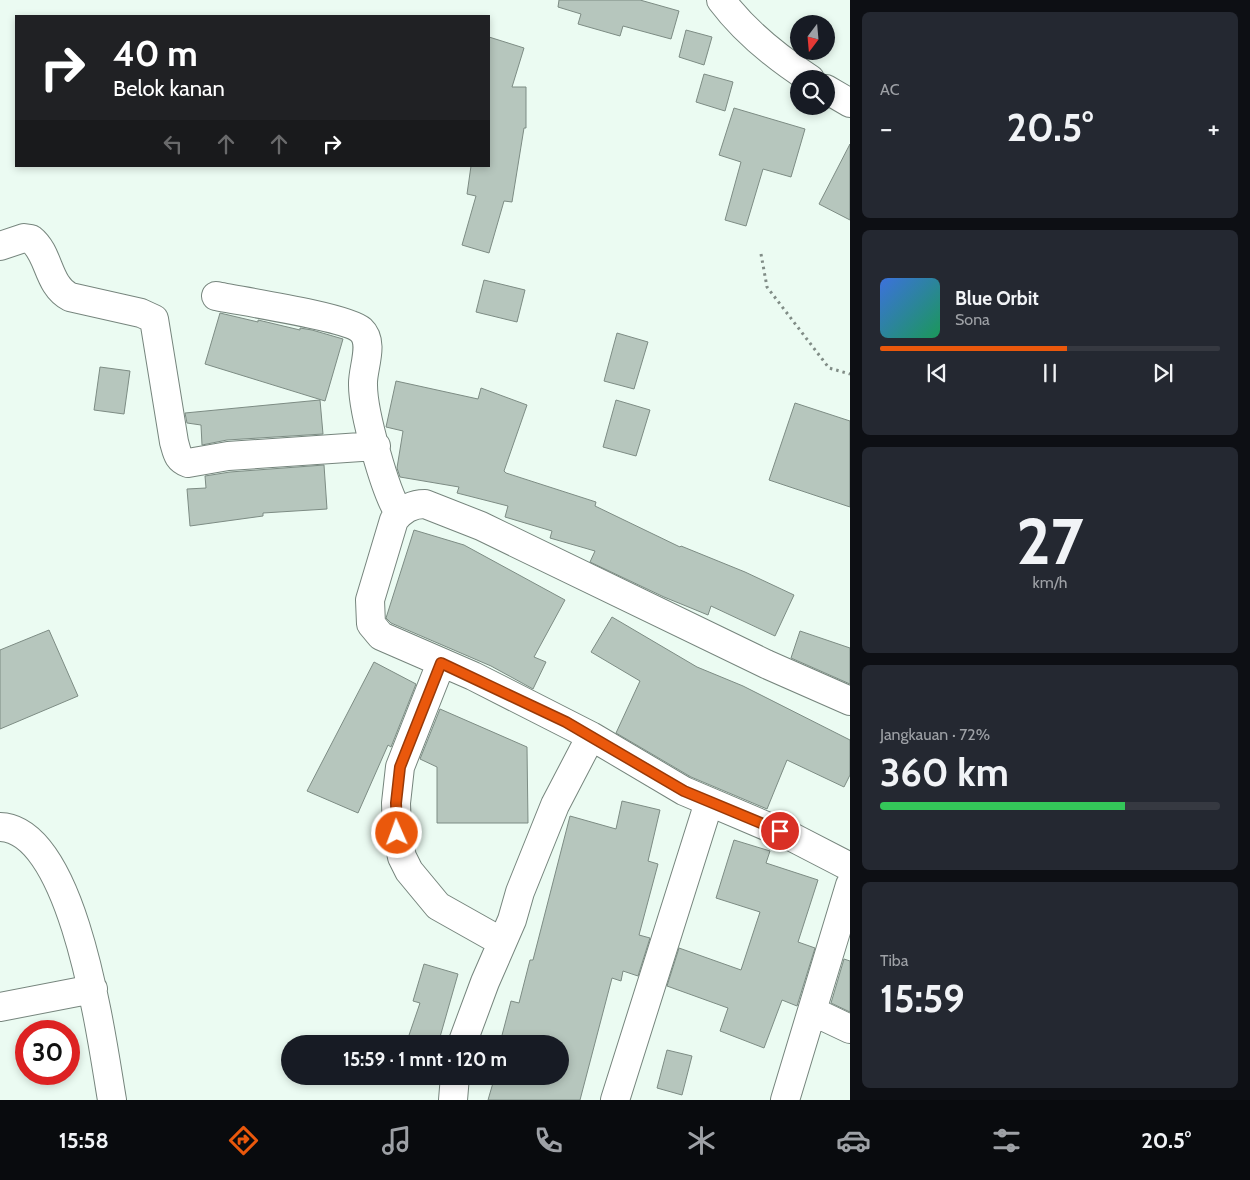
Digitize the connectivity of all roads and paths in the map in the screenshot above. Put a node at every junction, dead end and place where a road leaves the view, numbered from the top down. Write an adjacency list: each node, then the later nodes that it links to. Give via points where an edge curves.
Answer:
1 (721, 0): 2 (street, via 741,26)
2 (796, 70)
3 (835, 94): 4 (street)
4 (850, 103)
5 (0, 246): 9 (street, via 24,238 31,239 42,250 56,286 63,294 154,319 174,442 177,456 183,461)
6 (762, 254): 8 (path, via 767,287 828,368)
7 (216, 296): 9 (street, via 305,313 360,329 366,337 367,346 363,399)
8 (850, 374)
9 (376, 446): 10 (street, via 391,502)
10 (399, 513): 11 (street, via 394,520 370,600 371,624 381,636); 12 (street, via 415,504 425,504 481,526 766,664)
11 (441, 663): 13 (street); 18 (street, via 400,767 396,803 402,858 438,906)
12 (850, 701)
13 (591, 736): 14 (street); 18 (street, via 555,805)
14 (709, 802): 16 (street, via 792,837); 28 (street)
15 (0, 827): 19 (street, via 11,827 40,848 58,881 76,926)
16 (850, 867)
17 (850, 885): 21 (street)
18 (502, 942): 23 (street)
19 (93, 989): 20 (street); 26 (street)
20 (0, 1007)
21 (812, 1011): 22 (street); 25 (street)
22 (850, 1029)
23 (466, 1035)
24 (454, 1085): 27 (street)
25 (793, 1096)
26 (112, 1100)
27 (453, 1100)
28 (615, 1100)

